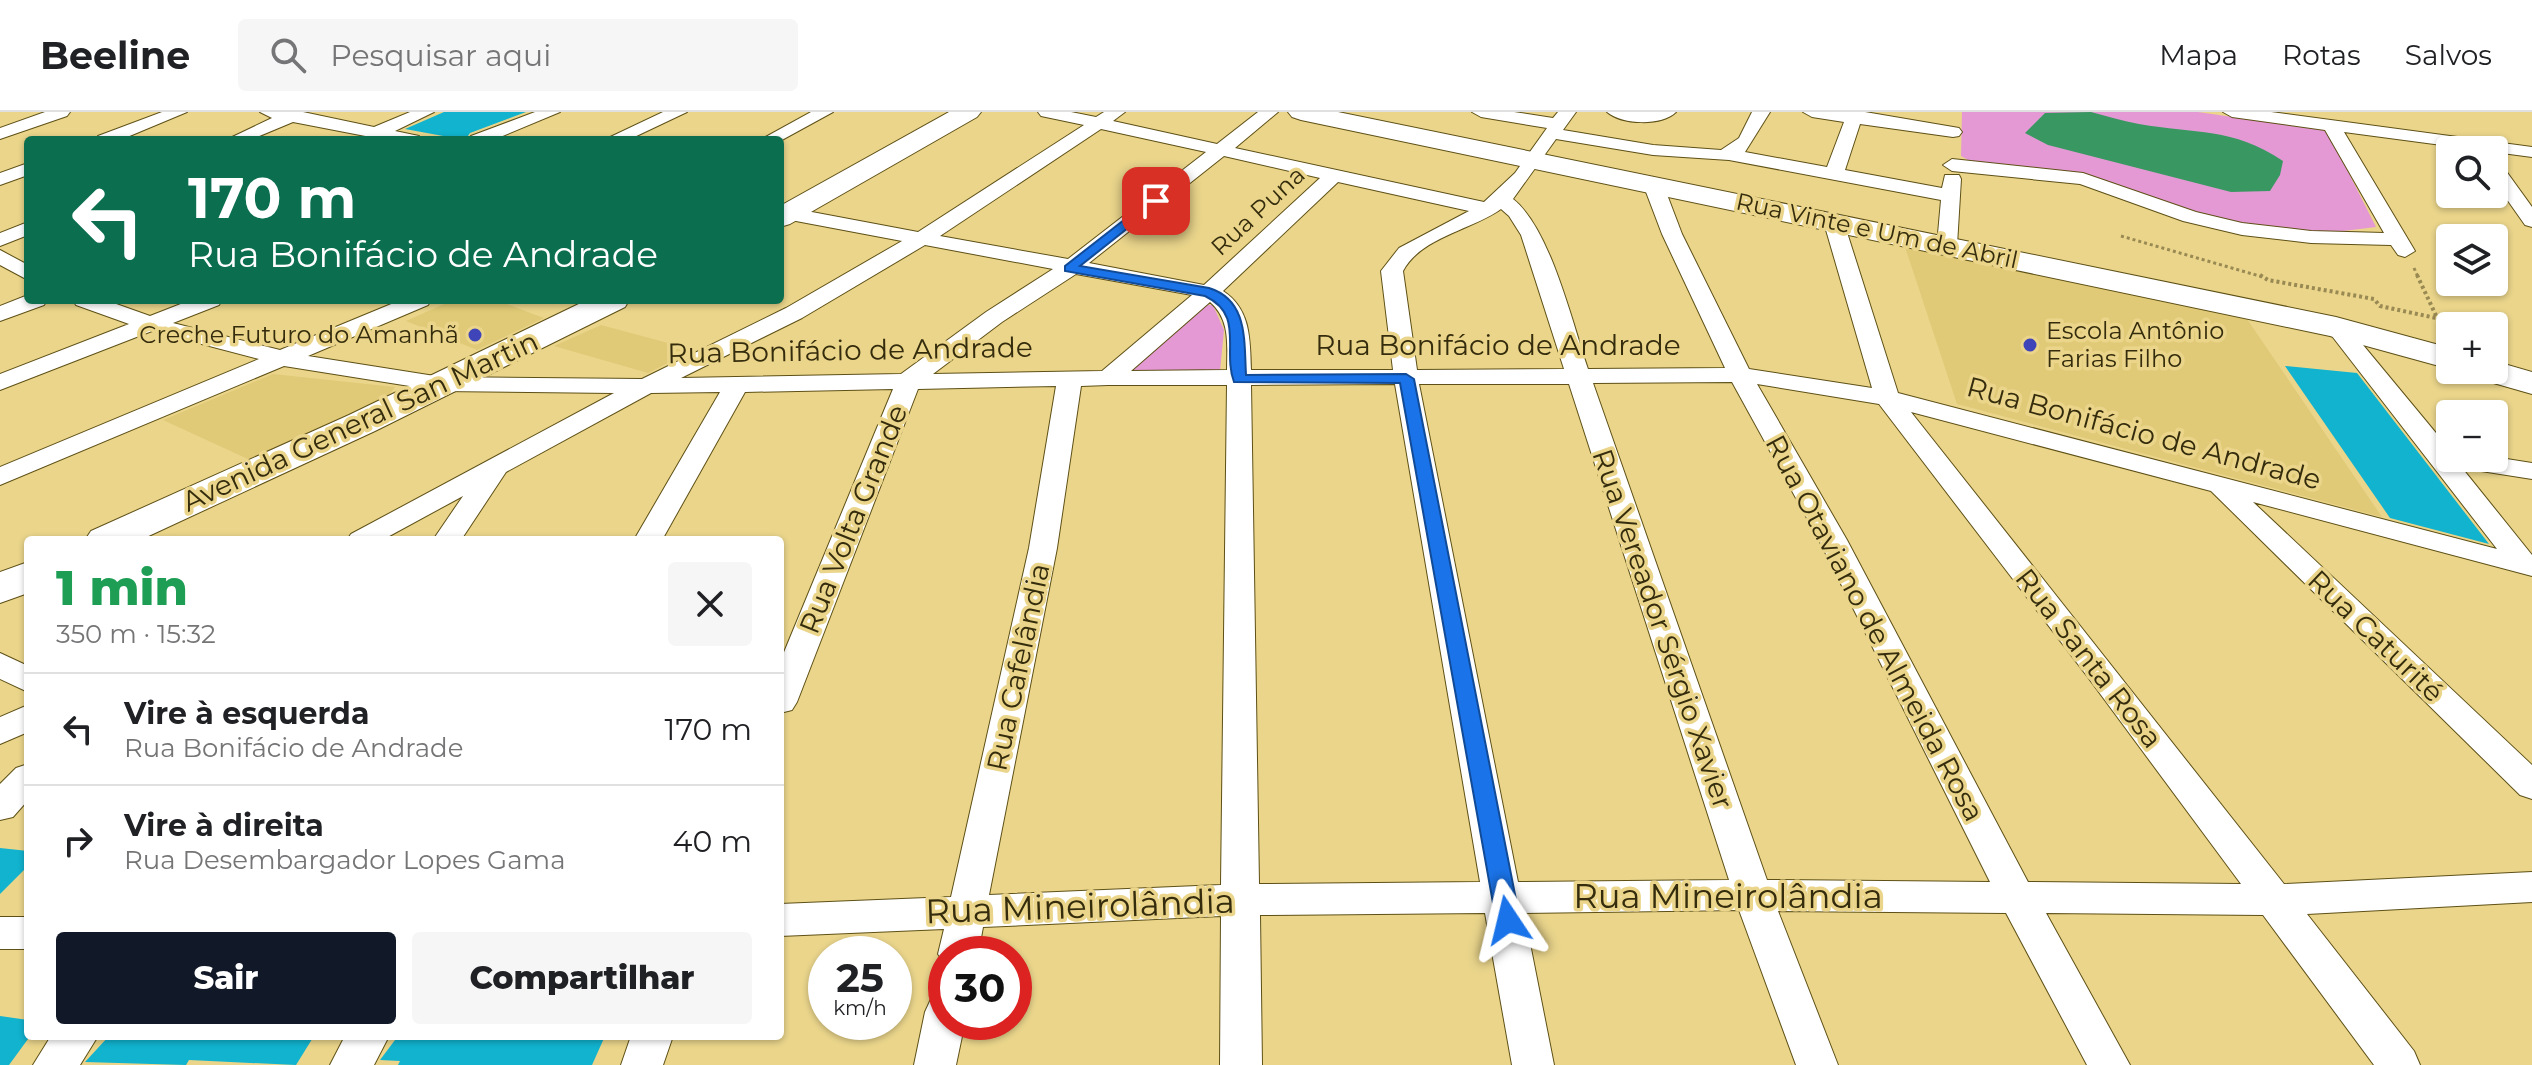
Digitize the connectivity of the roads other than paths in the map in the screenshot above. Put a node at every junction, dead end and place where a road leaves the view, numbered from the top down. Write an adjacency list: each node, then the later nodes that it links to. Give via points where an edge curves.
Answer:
1 (61, 112): 26 (street)
2 (178, 112): 27 (street)
3 (269, 112): 20 (street)
4 (425, 112): 29 (street)
5 (551, 112): 30 (street)
6 (678, 112): 31 (street)
7 (824, 112): 32 (street)
8 (968, 112): 48 (main road)
9 (1047, 112): 23 (street)
10 (1116, 112): 23 (street)
11 (1269, 112): 34 (street)
12 (1301, 112): 38 (main road, Rua Vinte e Um de Abril)
13 (1481, 112): 22 (street)
14 (1616, 112): 15 (street, via 1655,117)
15 (1667, 112)
16 (1761, 112): 37 (street, via 1741,149)
17 (1812, 112): 21 (street)
18 (1953, 112): 25 (street)
19 (2232, 112): 24 (street)
20 (296, 114): 28 (street); 29 (street)
21 (1854, 115): 25 (street); 41 (street)
22 (1558, 123): 37 (street, via 1688,155); 38 (street)
23 (1099, 124): 34 (street); 54 (street)
24 (2331, 125): 33 (street); 39 (street, via 2402,246 2254,231 2190,217 2083,179)
25 (1953, 132): 39 (street)
26 (0, 134)
27 (115, 136)
28 (244, 136)
29 (369, 136)
30 (488, 136)
31 (622, 136)
32 (777, 136)
33 (2436, 141)
34 (1221, 150): 42 (street); 57 (street)
35 (2508, 150): 36 (street)
36 (2532, 152)
37 (1732, 155): 41 (street)
38 (1532, 159): 44 (main road, Rua Vinte e Um de Abril); 47 (street)
39 (1952, 165): 46 (street)
40 (24, 170): 43 (street)
41 (1834, 174): 46 (street)
42 (1334, 175): 47 (street); 59 (street, Rua Puna)
43 (0, 179)
44 (1653, 184): 51 (main road, Rua Vinte e Um de Abril); 70 (street, Rua Otaviano de Almeida Rosa)
45 (2508, 188): 50 (street)
46 (1951, 196): 55 (street)
47 (1495, 204): 72 (street, Rua Vereador Sérgio Xavier, via 1517,212 1531,235); 76 (street, via 1394,264)
48 (784, 214)
49 (784, 215): 54 (street)
50 (2532, 221)
51 (1834, 223): 55 (main road, Rua Vinte e Um de Abril); 83 (street, Rua Santa Rosa)
52 (24, 230): 53 (street)
53 (0, 240)
54 (919, 240): 57 (street); 82 (street, via 794,313)
55 (1947, 245): 67 (main road, Rua Vinte e Um de Abril)
56 (0, 256): 58 (street)
57 (1070, 268): 59 (street); 77 (street)
58 (24, 271)
59 (1209, 292): 74 (street, Rua Puna); 75 (street, via 1234,313)
60 (26, 304): 65 (street)
61 (95, 304): 66 (street, Rua Bonifácio de Andrade)
62 (201, 304): 66 (street)
63 (411, 304): 69 (street)
64 (605, 304): 80 (main road, Avenida General San Martin)
65 (0, 314)
66 (150, 324): 69 (street, Rua Bonifácio de Andrade); 78 (street)
67 (2336, 327): 68 (main road, Rua Vinte e Um de Abril); 84 (street)
68 (2436, 355)
69 (285, 359): 80 (street, Rua Bonifácio de Andrade); 89 (street)
70 (1740, 375): 72 (street, Rua Bonifácio de Andrade); 83 (street, Rua Bonifácio de Andrade); 109 (street, Rua Otaviano de Almeida Rosa, via 1833,540)
71 (2508, 376): 79 (main road)
72 (1576, 377): 76 (street, Rua Bonifácio de Andrade); 107 (street, Rua Vereador Sérgio Xavier)
73 (1070, 378): 74 (street, Rua Bonifácio de Andrade); 77 (street, Rua Bonifácio de Andrade); 112 (street, Rua Cafelândia, via 1043,548)
74 (1108, 378): 75 (street, Rua Bonifácio de Andrade)
75 (1239, 379): 76 (street, Rua Bonifácio de Andrade); 110 (street)
76 (1406, 379): 108 (street)
77 (909, 380): 81 (street, Rua Bonifácio de Andrade); 100 (street, Rua Volta Grande)
78 (0, 383)
79 (2532, 383)
80 (441, 384): 82 (street, Rua Bonifácio de Andrade); 91 (main road, Avenida General San Martin)
81 (737, 384): 82 (street, Rua Bonifácio de Andrade); 94 (street)
82 (646, 386): 85 (street)
83 (1887, 398): 90 (street, Rua Bonifácio de Andrade); 111 (street, Rua Santa Rosa)
84 (2436, 451)
85 (497, 466): 92 (street); 93 (street)
86 (2508, 467): 87 (street)
87 (2532, 471)
88 (2453, 472): 95 (street)
89 (0, 477)
90 (2220, 486): 95 (street, Rua Bonifácio de Andrade); 104 (street, Rua Caturité)
91 (115, 536)
92 (368, 536)
93 (450, 536)
94 (650, 536)
95 (2528, 566)
96 (24, 578): 97 (main road)
97 (0, 589)
98 (0, 664): 99 (street)
99 (24, 679)
100 (784, 692)
101 (24, 719): 102 (street)
102 (0, 732)
103 (24, 781): 105 (street)
104 (2532, 786)
105 (0, 807)
106 (2532, 887): 111 (street, Rua Mineirolândia)
107 (1753, 895): 108 (street, Rua Mineirolândia); 109 (street, Rua Mineirolândia); 127 (street, Rua Vereador Sérgio Xavier)
108 (1504, 896): 110 (street, Rua Mineirolândia); 126 (street)
109 (2018, 899): 111 (street, Rua Mineirolândia); 128 (street, Rua Otaviano de Almeida Rosa)
110 (1240, 900): 112 (street, Rua Mineirolândia); 125 (street)
111 (2272, 900): 129 (street, Rua Santa Rosa)
112 (967, 910): 113 (street, Rua Mineirolândia); 116 (street, Rua Cafelândia)
113 (784, 920)
114 (0, 933): 115 (street)
115 (24, 933)
116 (962, 936)
117 (74, 1040): 121 (street)
118 (366, 1040): 122 (street)
119 (651, 1040): 123 (street)
120 (940, 1040): 124 (street)
121 (54, 1065)
122 (351, 1065)
123 (642, 1065)
124 (935, 1065)
125 (1241, 1065)
126 (1533, 1065)
127 (1817, 1065)
128 (2109, 1065)
129 (2399, 1065)

